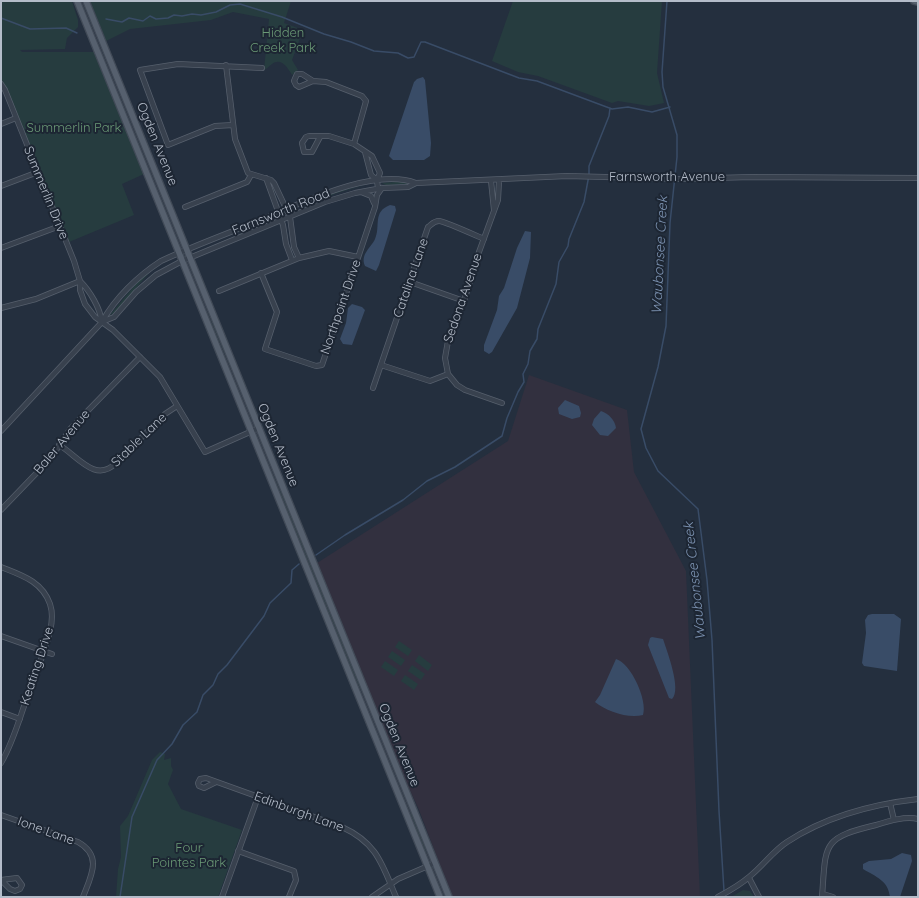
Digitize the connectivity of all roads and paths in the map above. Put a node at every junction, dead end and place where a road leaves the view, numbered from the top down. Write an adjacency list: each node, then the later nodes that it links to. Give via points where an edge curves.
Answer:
1 (77, 1): 37 (main road, Ogden Avenue)
2 (86, 1): 36 (main road, Ogden Avenue)
3 (914, 1): 4 (main road)
4 (918, 2)
5 (226, 65): 6 (street); 11 (street); 11 (street, via 178,64 140,70 168,145 216,126)
6 (262, 68)
7 (313, 81): 13 (street, via 340,87 362,96 366,101)
8 (1, 84): 9 (street, Summerlin Drive)
9 (16, 118): 10 (street); 15 (street, Summerlin Drive)
10 (1, 124)
11 (233, 125): 16 (street, via 238,150 248,173)
12 (320, 137): 12 (street, via 306,138 302,143 304,152 312,152); 13 (street, via 329,136)
13 (354, 144): 14 (street)
14 (365, 152): 19 (street, via 371,174); 19 (street, via 372,156 377,164 380,173)
15 (38, 172): 23 (street); 33 (street, Summerlin Drive)
16 (252, 175): 17 (street); 26 (street, via 247,182)
17 (266, 178): 28 (street, via 274,183); 30 (street)
18 (918, 178): 21 (street, Farnsworth Avenue, via 584,177)
19 (377, 180): 22 (street, Farnsworth Avenue, via 408,180); 24 (street); 28 (street, Farnsworth Road, via 343,187)
20 (491, 181): 21 (street, Farnsworth Avenue); 22 (street, Farnsworth Avenue); 29 (street, Sedona Avenue)
21 (499, 181): 29 (street, Sedona Avenue, via 499,196)
22 (416, 183): 24 (street, Farnsworth Avenue, via 408,187)
23 (1, 186)
24 (380, 188): 25 (street, Farnsworth Road); 27 (street, Northpoint Drive)
25 (360, 192): 27 (street, via 371,196); 31 (street, Farnsworth Road, via 324,202)
26 (185, 207)
27 (375, 207): 38 (street, Northpoint Drive)
28 (287, 210): 30 (street, Farnsworth Road); 31 (street)
29 (494, 210): 34 (street, Sedona Avenue)
30 (278, 213): 32 (street); 36 (street, Farnsworth Road)
31 (290, 217): 32 (street, Farnsworth Road); 40 (street, via 294,247)
32 (281, 221): 39 (street, Farnsworth Road); 41 (street)
33 (60, 226): 35 (street); 44 (street, Summerlin Drive)
34 (484, 239): 45 (street, Catalina Lane, via 446,222 433,223 428,227); 47 (street, Sedona Avenue)
35 (1, 248)
36 (188, 250): 37 (street); 39 (main road, Ogden Avenue)
37 (179, 253): 42 (main road, Ogden Avenue); 49 (street, via 142,274 108,311)
38 (358, 257): 40 (street, via 329,251); 43 (street, Northpoint Drive, via 322,365 316,366 265,349 277,312)
39 (191, 258): 42 (street); 56 (main road, Ogden Avenue)
40 (299, 258): 41 (street)
41 (292, 260): 43 (street)
42 (182, 261): 49 (street, via 156,275 136,292 114,317); 58 (main road, Ogden Avenue)
43 (261, 274): 46 (street)
44 (80, 281): 48 (street, via 36,299); 49 (street, Summerlin Drive, via 87,287 100,312); 49 (street, Summerlin Drive, via 85,304)
45 (410, 282): 47 (street); 51 (street, Catalina Lane)
46 (219, 291)
47 (464, 301): 52 (street, Sedona Avenue, via 445,349)
48 (1, 308)
49 (102, 322): 50 (street, Summerlin Drive); 57 (street)
50 (140, 358): 55 (street, Summerlin Drive, via 160,377); 59 (street, Baler Avenue, via 71,428)
51 (381, 365): 52 (street, via 430,380); 53 (street, Catalina Lane)
52 (448, 374): 54 (street, via 465,390)
53 (373, 388)
54 (502, 403)
55 (178, 406): 58 (street, Summerlin Drive, via 205,452); 59 (street, Stable Lane, via 165,414 108,469 91,469)
56 (259, 428): 58 (street); 76 (main road, Ogden Avenue)
57 (1, 431)
58 (251, 431): 77 (main road, Ogden Avenue)
59 (59, 445): 60 (street, Baler Avenue, via 50,459)
60 (1, 510)
61 (1, 567): 63 (street, Keating Drive, via 30,579 47,597 52,614)
62 (1, 636): 63 (street)
63 (44, 651): 64 (street); 66 (street, Keating Drive)
64 (52, 654)
65 (1, 712): 66 (street)
66 (20, 719): 67 (street, Keating Drive)
67 (1, 763)
68 (216, 782): 69 (street, Edinburgh Lane)
69 (258, 797): 75 (street); 79 (street, Edinburgh Lane, via 342,827 357,835 377,854)
70 (918, 800): 71 (street)
71 (890, 804): 74 (street); 78 (street, via 839,817 797,836 779,848)
72 (1, 815): 81 (street, Ione Lane, via 78,842 87,848 92,856 93,865)
73 (918, 819): 74 (street)
74 (894, 820): 80 (street, via 847,832 832,843 824,862)
75 (238, 851): 82 (street); 83 (street, via 294,871 296,880)
76 (436, 863): 77 (street); 87 (main road, Ogden Avenue)
77 (427, 866): 79 (street); 86 (main road, Ogden Avenue)
78 (749, 878): 88 (street); 89 (street)
79 (391, 883): 84 (street); 85 (street, Edinburgh Lane)
80 (822, 896): 90 (street)
81 (83, 897)
82 (222, 897)
83 (289, 897)
84 (372, 897)
85 (396, 897)
86 (440, 897)
87 (449, 897)
88 (718, 897)
89 (759, 897)
90 (833, 897)

